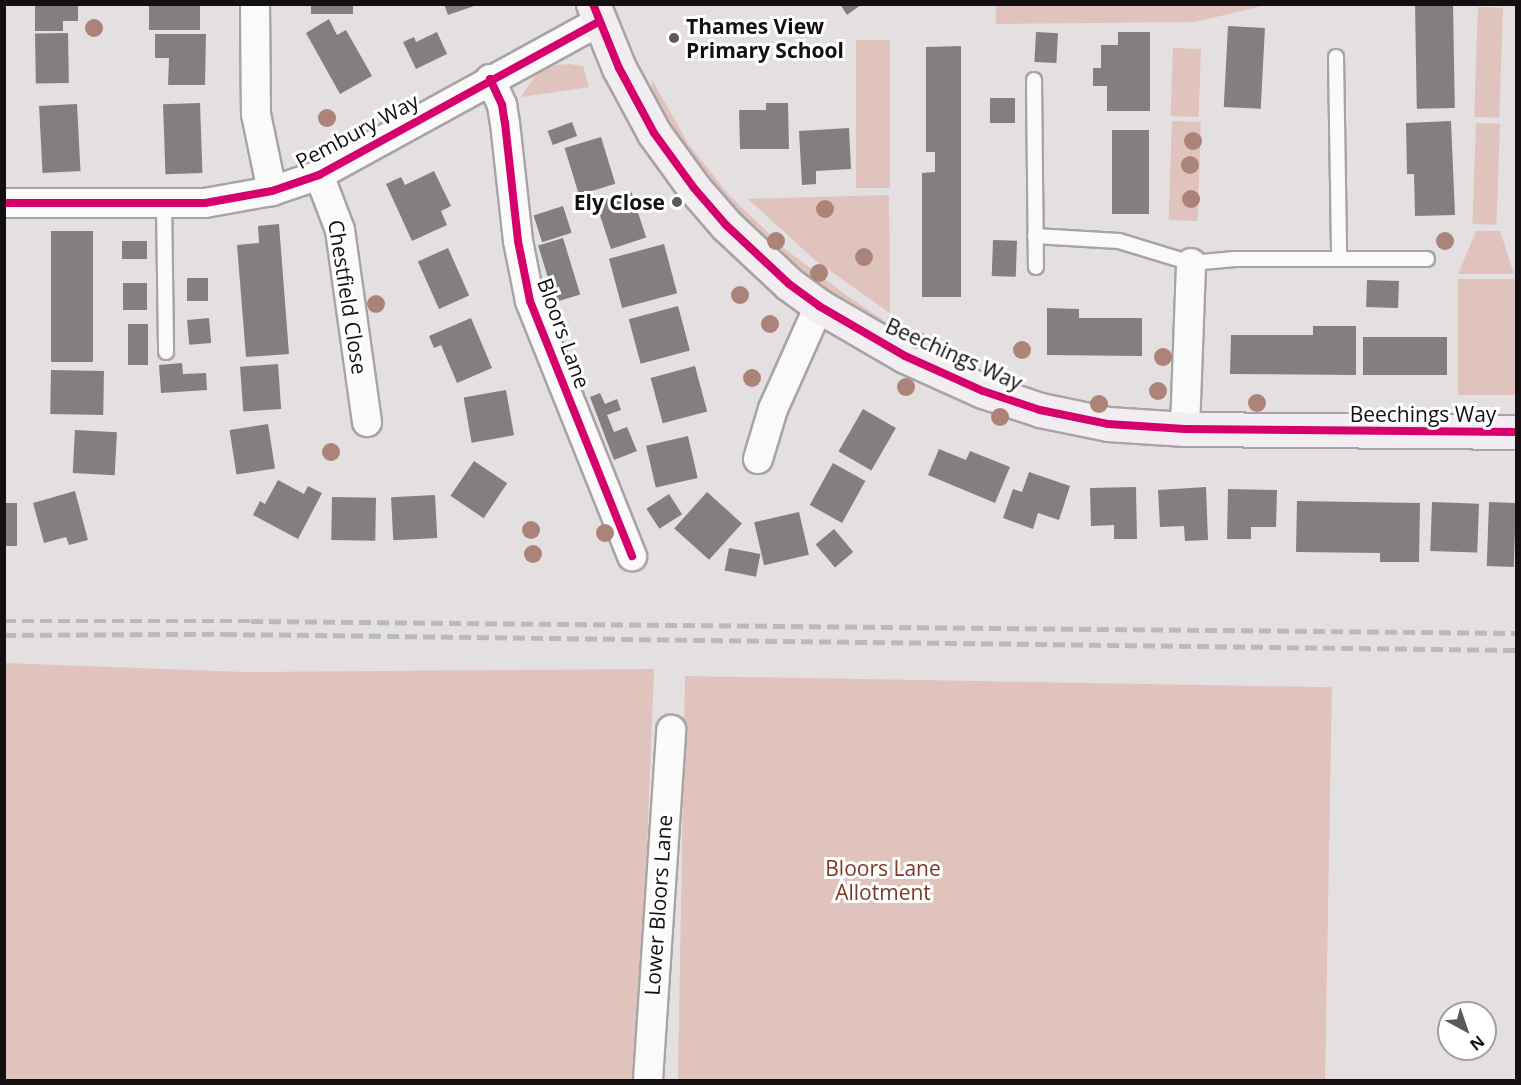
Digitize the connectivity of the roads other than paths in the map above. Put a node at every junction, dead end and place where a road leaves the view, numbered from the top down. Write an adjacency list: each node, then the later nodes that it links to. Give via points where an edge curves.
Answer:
1 (255, 4): 7 (street, via 256,114)
2 (596, 13): 4 (street, Pembury Way); 15 (street, Beechings Way, via 638,107 694,188 758,257)
3 (1336, 57): 11 (lane)
4 (490, 79): 6 (street, Pembury Way); 21 (street, Bloors Lane, via 502,105 520,257 530,301)
5 (1034, 80): 10 (lane)
6 (319, 175): 7 (street, Pembury Way); 17 (street, Chestfield Close, via 340,230)
7 (272, 191): 8 (street, Pembury Way, via 205,202)
8 (164, 202): 9 (street, Pembury Way); 16 (lane)
9 (4, 203)
10 (1035, 236): 13 (lane, via 1119,241); 14 (lane)
11 (1339, 258): 12 (lane); 13 (lane)
12 (1427, 259)
13 (1191, 262): 18 (street)
14 (1036, 267)
15 (819, 306): 18 (street, Beechings Way, via 905,356 983,391 1040,410 1108,424); 20 (street, via 772,408)
16 (166, 352)
17 (366, 422)
18 (1185, 429): 19 (street, Beechings Way)
19 (1516, 432)
20 (758, 459)
21 (632, 556)
22 (672, 730): 23 (street, Lower Bloors Lane)
23 (648, 1080)

